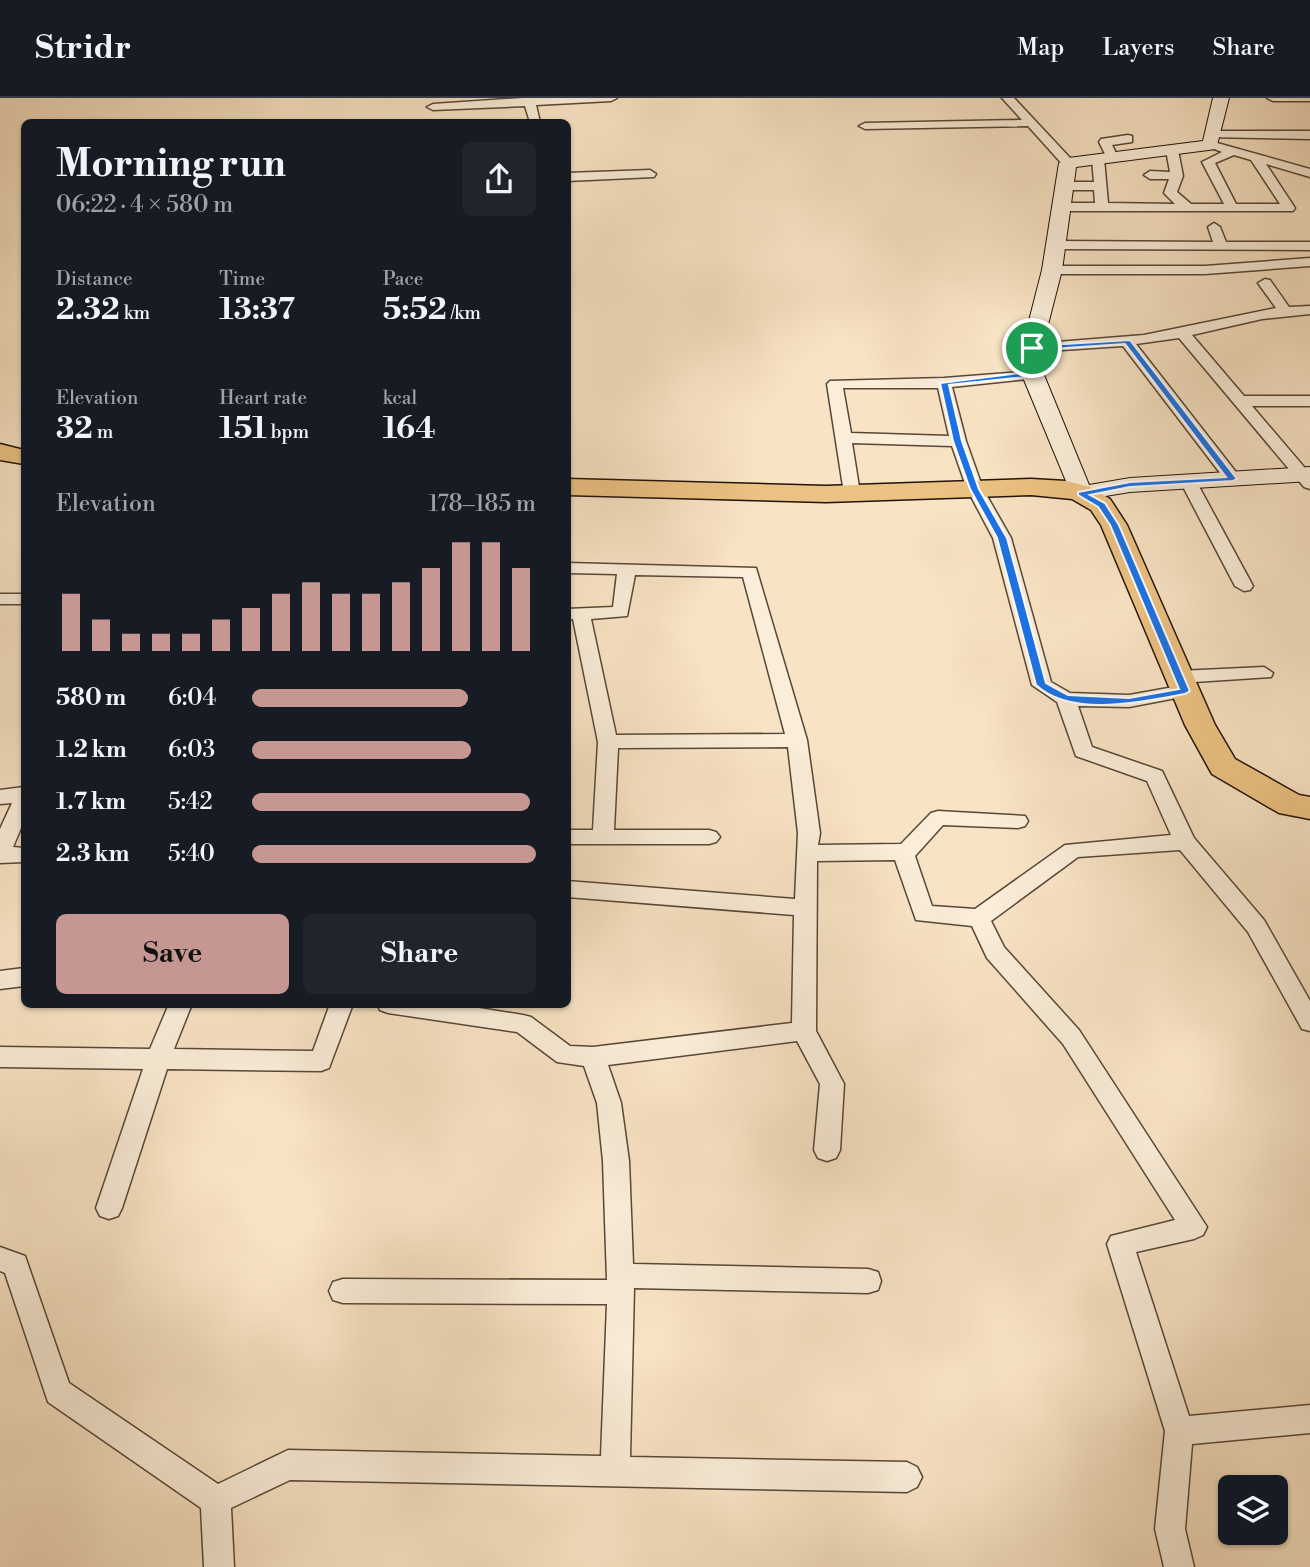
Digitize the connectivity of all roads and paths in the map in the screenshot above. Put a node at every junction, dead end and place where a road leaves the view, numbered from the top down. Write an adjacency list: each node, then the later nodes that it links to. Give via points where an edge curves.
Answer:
1 (611, 98): 6 (street)
2 (1008, 98): 9 (street)
3 (1221, 98): 13 (street)
4 (1272, 98): 5 (street)
5 (1310, 98)
6 (529, 100): 7 (street); 8 (street)
7 (433, 103)
8 (534, 119)
9 (1028, 123): 10 (street); 18 (street)
10 (865, 126)
11 (1310, 135): 13 (street)
12 (1128, 139): 16 (street, via 1105,142)
13 (1211, 140): 14 (street); 15 (street)
14 (1172, 150): 16 (street); 22 (street)
15 (1232, 152): 17 (street); 31 (street, via 1208,162)
16 (1105, 158): 18 (street); 25 (street)
17 (1257, 160): 19 (street); 31 (street, via 1295,209)
18 (1068, 163): 24 (street)
19 (1310, 173)
20 (650, 174): 23 (street)
21 (1150, 175): 22 (street)
22 (1177, 176): 30 (street, via 1170,192)
23 (571, 177)
24 (1066, 186): 25 (street); 27 (street)
25 (1100, 186): 28 (street)
26 (1138, 189): 29 (street)
27 (1063, 207): 28 (street); 33 (street)
28 (1102, 207): 29 (street)
29 (1137, 208): 30 (street)
30 (1188, 208): 31 (street)
31 (1232, 208)
32 (1214, 227): 35 (street)
33 (1056, 245): 35 (street); 37 (street)
34 (1310, 246): 35 (street)
35 (1222, 247)
36 (1310, 262): 37 (street, via 1205,270)
37 (1052, 270): 43 (street)
38 (1265, 283): 40 (street)
39 (1310, 310): 40 (street)
40 (1285, 311): 41 (street)
41 (1182, 333): 42 (street); 46 (street)
42 (1128, 342): 43 (street); 53 (street)
43 (1032, 348): 44 (street)
44 (1033, 374): 45 (street); 58 (street)
45 (944, 383): 48 (street, via 835,384); 49 (street)
46 (1240, 401): 47 (street); 52 (street)
47 (1310, 401)
48 (842, 438): 49 (street); 57 (street)
49 (958, 441): 56 (street)
50 (0, 452): 51 (main road)
51 (21, 456)
52 (1307, 477): 53 (street)
53 (1233, 479): 54 (street)
54 (1188, 481): 58 (street); 61 (street)
55 (571, 487): 57 (main road)
56 (975, 489): 57 (main road); 58 (main road, via 1031,487); 67 (street, via 1002,538 1042,685)
57 (852, 493)
58 (1081, 494): 66 (main road, via 1101,505 1114,525)
59 (571, 568): 60 (street)
60 (627, 569): 64 (street, via 621,612); 68 (street, via 750,572)
61 (1244, 586)
62 (0, 599): 63 (street)
63 (21, 599)
64 (574, 614): 69 (street)
65 (1264, 673): 66 (street)
66 (1182, 684): 67 (street, via 1129,701); 73 (main road, via 1223,766 1291,805)
67 (1066, 699): 78 (street, via 1083,751 1155,776)
68 (797, 740): 69 (street); 79 (street, via 809,833)
69 (608, 742): 77 (street)
70 (21, 796): 71 (street)
71 (0, 797)
72 (21, 803): 80 (street)
73 (1310, 808)
74 (1018, 821): 82 (street, via 938,818)
75 (709, 836): 77 (street)
76 (571, 837): 77 (street)
77 (603, 837)
78 (1185, 842): 85 (street, via 1073,850); 91 (street, via 1256,926)
79 (806, 853): 82 (street); 84 (street)
80 (0, 854): 81 (street)
81 (21, 855)
82 (904, 855): 85 (street, via 924,914)
83 (571, 888): 84 (street)
84 (806, 908): 92 (street)
85 (979, 918): 103 (street, via 995,952 1071,1037 1194,1227 1120,1244)
86 (21, 978): 87 (street)
87 (0, 980)
88 (179, 1008): 95 (street)
89 (341, 1008): 95 (street, via 321,1061)
90 (415, 1008): 94 (street, via 523,1024 565,1055)
91 (1310, 1022)
92 (804, 1031): 94 (street); 96 (street, via 832,1084)
93 (0, 1057): 95 (street)
94 (593, 1057): 100 (street, via 612,1126)
95 (158, 1059): 97 (street)
96 (827, 1150)
97 (110, 1208)
98 (0, 1259): 106 (street, via 16,1265 58,1392)
99 (868, 1281): 100 (street)
100 (621, 1284): 101 (street); 104 (street)
101 (343, 1291)
102 (1310, 1419): 103 (street)
103 (1179, 1431): 108 (street, via 1170,1529)
104 (615, 1469): 105 (street); 106 (street, via 288,1465)
105 (907, 1477)
106 (216, 1500): 107 (street)
107 (219, 1567)
108 (1180, 1567)

